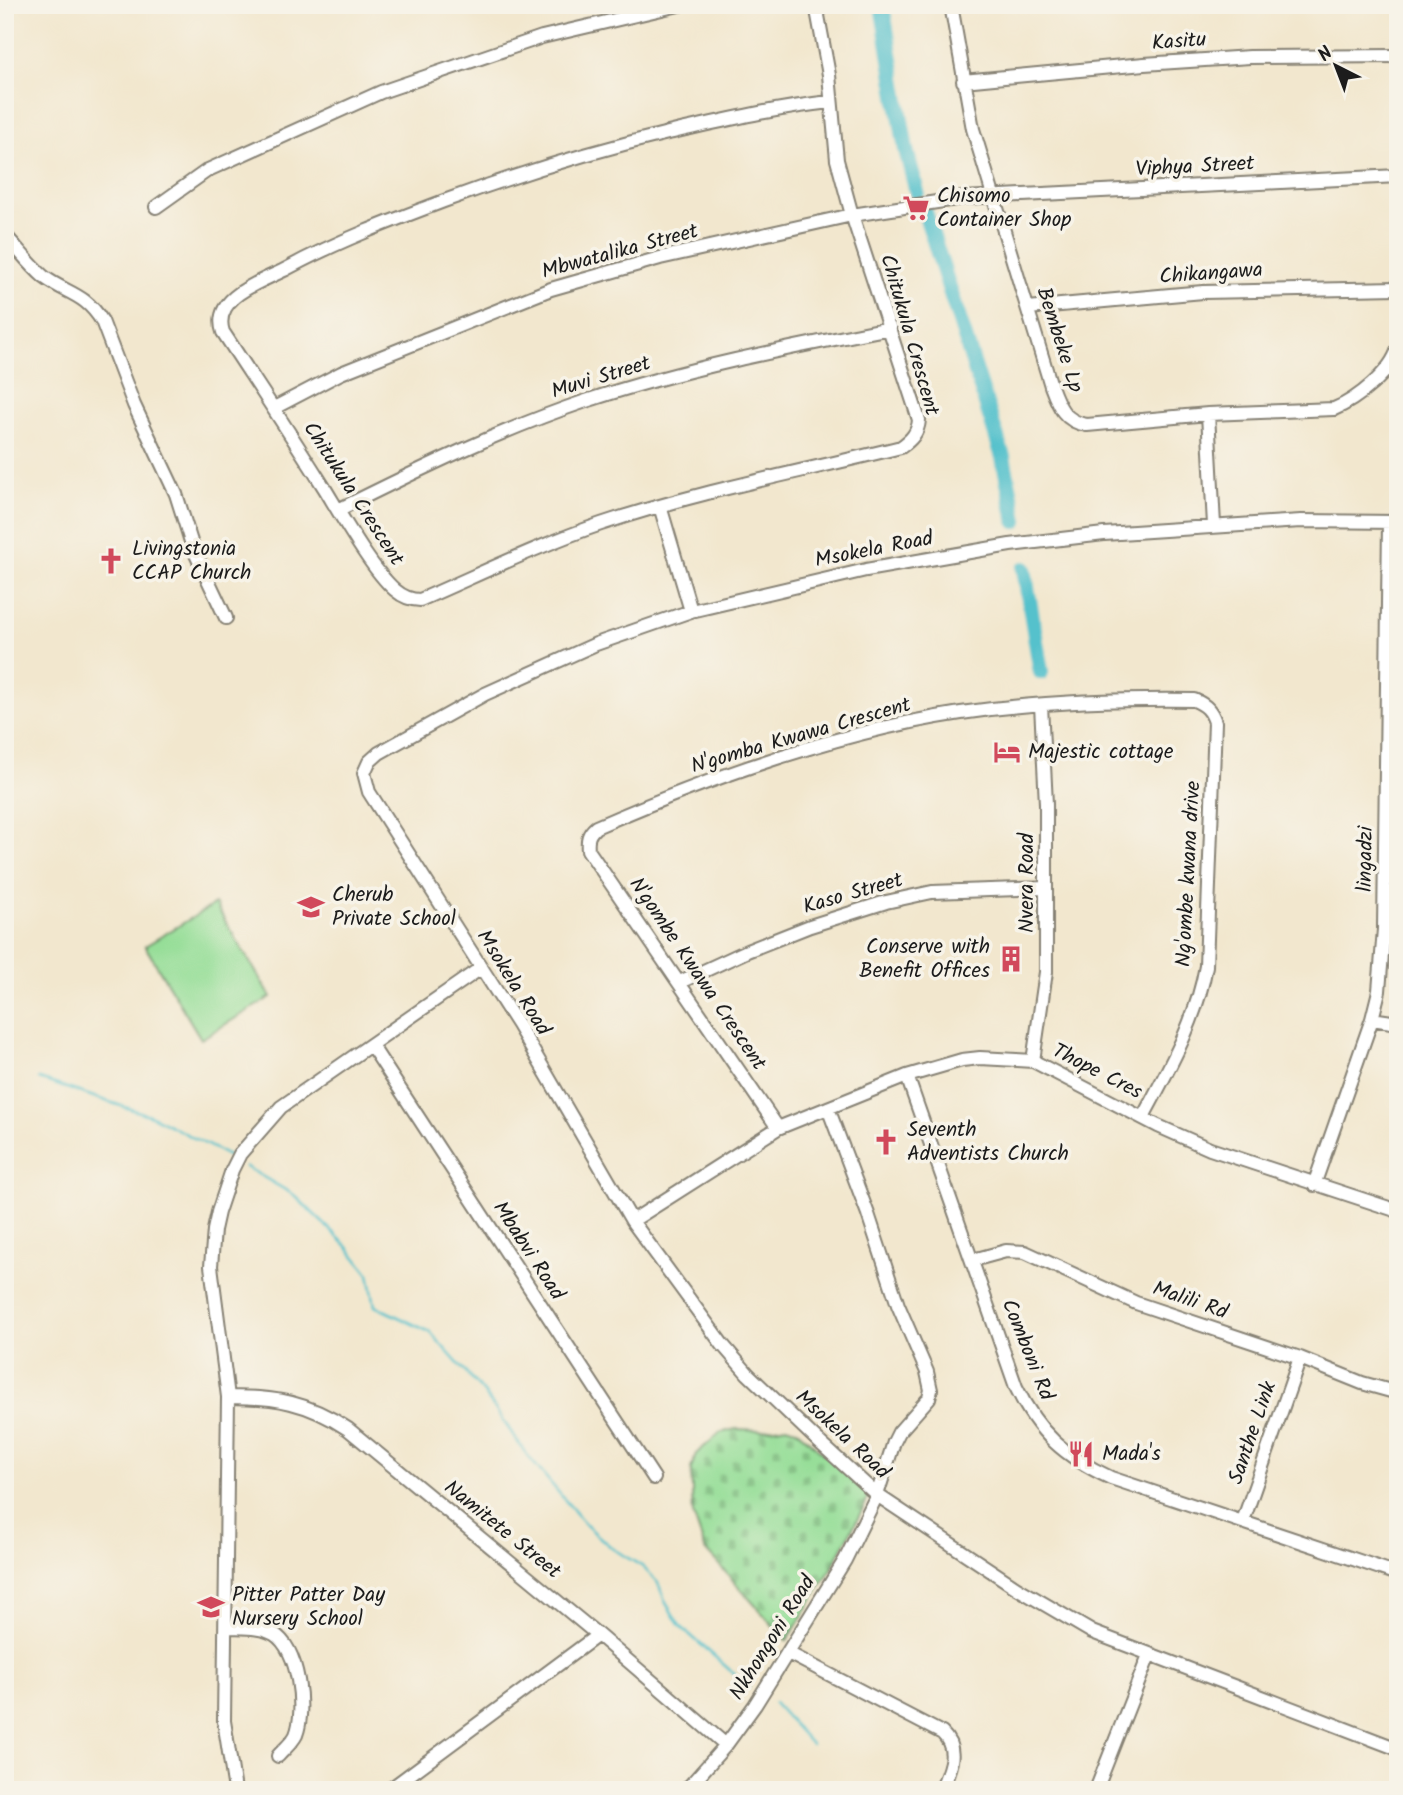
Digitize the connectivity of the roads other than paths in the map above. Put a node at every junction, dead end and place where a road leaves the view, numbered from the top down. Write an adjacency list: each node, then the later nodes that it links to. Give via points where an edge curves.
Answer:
1 (679, 5): 9 (street, via 542,37 381,92 208,170)
2 (816, 5): 6 (street, Chitukula Crescent)
3 (951, 5): 5 (street, Bembeke Lp)
4 (1398, 56): 5 (street, Kasitu, via 1250,57)
5 (963, 81): 8 (street, Bembeke Lp)
6 (830, 102): 10 (street, Chitukula Crescent, via 837,160); 16 (street, Chitukula Crescent, via 734,118 520,174 373,228 233,297 222,313 222,328)
7 (1398, 176): 8 (street, Viphya Street)
8 (995, 196): 10 (street, Mbwatalika Street); 13 (street, Bembeke Lp)
9 (156, 207)
10 (852, 215): 14 (street, Chitukula Crescent); 16 (street, Mbwatalika Street, via 660,258 551,289 341,373)
11 (5, 235): 23 (street, via 44,276 81,297 102,321)
12 (1398, 288): 13 (street, Chikangawa, via 1203,292)
13 (1028, 308): 17 (street, Bembeke Lp, via 1059,405 1075,422 1087,425)
14 (890, 328): 18 (street, Chitukula Crescent, via 919,420 916,433 906,444); 19 (street, Muvi Street, via 747,357 584,402 455,454)
15 (1398, 348): 17 (street, Bembeke Lp, via 1382,374 1334,409)
16 (274, 408): 19 (street, Chitukula Crescent)
17 (1208, 414): 21 (street)
18 (660, 506): 19 (street, Chitukula Crescent, via 545,544 419,600 402,595 383,578); 22 (street)
19 (338, 510)
20 (1393, 522): 21 (street, Msokela Road); 24 (street, lingadzi)
21 (1214, 525): 22 (street, Msokela Road, via 1090,535 894,564)
22 (691, 611): 30 (street, Msokela Road, via 596,644 485,694 369,762 364,773 369,792)
23 (226, 618)
24 (1393, 658): 27 (street, lingadzi)
25 (1041, 705): 26 (street, N'gomba Kwawa Crescent, via 1194,700); 28 (street, N'gomba Kwawa Crescent, via 960,713 803,751 684,789 596,827); 29 (street, Nvera Road)
26 (1206, 706): 38 (street, Ng'ombe kwana drive, via 1215,722 1206,966 1194,1017)
27 (1392, 834): 32 (street, lingadzi, via 1379,990)
28 (587, 840): 31 (street, N'gombe Kwawa Crescent, via 588,850)
29 (1046, 888): 31 (street, Kaso Street, via 932,892 886,902 797,930); 35 (street, Nvera Road, via 1046,972)
30 (481, 968): 34 (street); 42 (street, Msokela Road)
31 (680, 982): 39 (street, N'gombe Kwawa Crescent)
32 (1372, 1019): 33 (street); 40 (street, lingadzi)
33 (1398, 1023)
34 (371, 1045): 46 (street, via 281,1107 249,1141 232,1170 214,1230 211,1266); 47 (street, Mbabvi Road)
35 (1034, 1060): 36 (street, Thope Cres, via 962,1060); 38 (street, Thope Cres)
36 (906, 1076): 37 (street, Thope Cres); 43 (street, Comboni Rd)
37 (828, 1108): 39 (street, Thope Cres); 48 (street, Nkhongoni Road, via 931,1390 899,1432)
38 (1143, 1117): 40 (street, Thope Cres, via 1210,1149)
39 (778, 1128): 42 (street, Thope Cres)
40 (1314, 1185): 41 (street, Thope Cres)
41 (1398, 1211)
42 (632, 1221): 48 (street, Msokela Road, via 739,1364)
43 (973, 1260): 44 (street, Malili Rd, via 1006,1251 1025,1252 1136,1303); 49 (street, Comboni Rd, via 1016,1387 1049,1439 1073,1459 1111,1478)
44 (1300, 1358): 45 (street, Malili Rd); 49 (street, Santhe Link)
45 (1398, 1393)
46 (228, 1397): 51 (street); 52 (street, Namitete Street, via 267,1397 331,1418)
47 (654, 1478)
48 (877, 1495): 53 (street, Nkhongoni Road, via 845,1560); 54 (street, Msokela Road, via 1049,1607 1092,1632)
49 (1243, 1521): 50 (street, Comboni Rd)
50 (1398, 1574)
51 (226, 1627): 57 (street, via 273,1633 292,1654 298,1675 299,1716 296,1734); 58 (street, via 224,1721)
52 (598, 1634): 55 (street, Namitete Street); 59 (street)
53 (788, 1653): 55 (street, Nkhongoni Road); 61 (street, via 942,1733 952,1747 952,1762)
54 (1149, 1655): 56 (street, Msokela Road); 62 (street)
55 (726, 1745): 60 (street, Nkhongoni Road)
56 (1398, 1749)
57 (278, 1756)
58 (235, 1790)
59 (389, 1790)
60 (686, 1790)
61 (941, 1790)
62 (1096, 1790)

